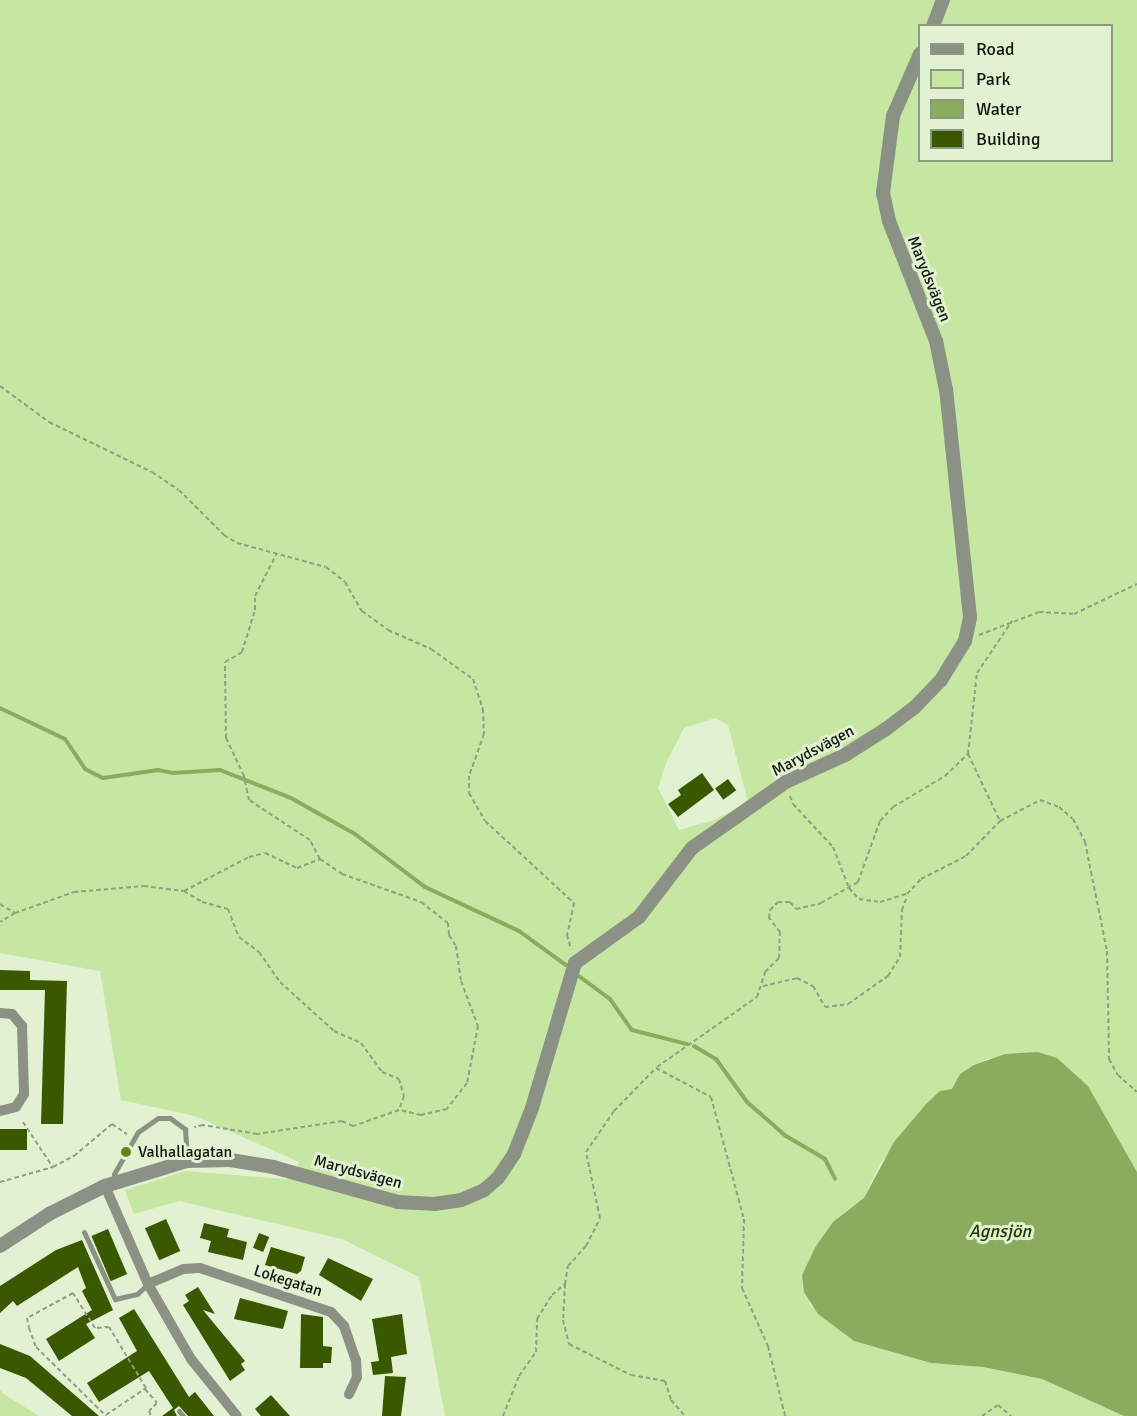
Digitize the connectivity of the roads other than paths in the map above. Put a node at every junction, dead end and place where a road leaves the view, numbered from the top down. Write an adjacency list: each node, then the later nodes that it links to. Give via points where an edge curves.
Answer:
1 (943, 0): 2 (street)
2 (934, 24)
3 (918, 59): 6 (street, Marydsvägen, via 893,116 883,193 889,222 936,341 946,390 970,616 965,641 941,680 914,708 845,755 786,782 692,848 639,917 575,963 532,1108 514,1154 498,1178 484,1190 461,1200 435,1204 398,1202 273,1167 230,1160)
4 (0, 1013): 5 (street, via 12,1014 22,1026 24,1094 16,1107)
5 (0, 1111)
6 (187, 1161): 7 (street, Marydsvägen); 7 (lane, via 185,1129 170,1118 148,1122 138,1132)
7 (111, 1185): 9 (street, Marydsvägen, via 49,1214); 10 (street)
8 (84, 1232): 10 (lane, via 115,1299 137,1294)
9 (0, 1246)
10 (148, 1284): 11 (street, Lokegatan, via 184,1269 200,1268 331,1312 344,1326 356,1360 357,1377); 12 (street, via 191,1359)
11 (349, 1394)
12 (237, 1416)

